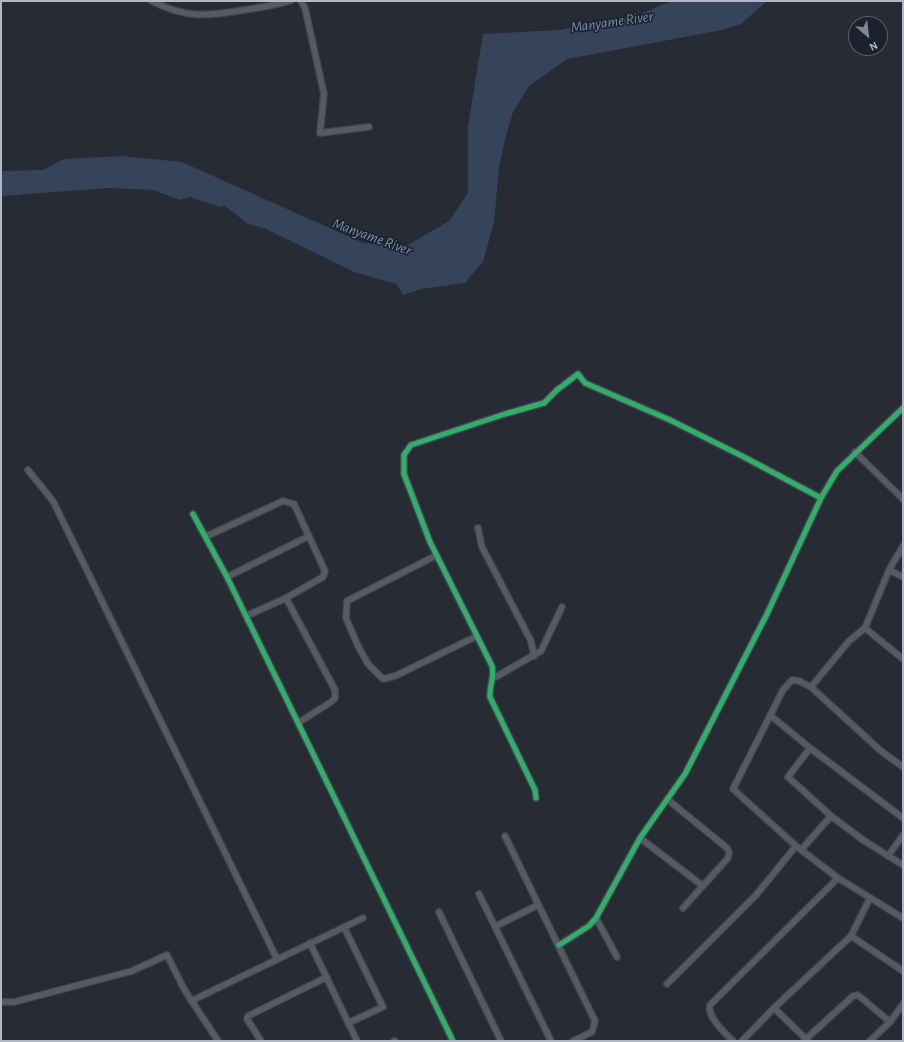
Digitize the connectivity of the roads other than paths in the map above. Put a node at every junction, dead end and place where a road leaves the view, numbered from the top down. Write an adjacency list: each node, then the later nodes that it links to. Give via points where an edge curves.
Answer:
1 (152, 1): 2 (street, via 178,13 202,16)
2 (290, 1)
3 (301, 1): 4 (street, via 305,8 324,94 320,133)
4 (369, 127)
5 (903, 408): 6 (street)
6 (855, 452): 8 (street, via 837,471); 9 (street)
7 (28, 470): 58 (street, via 53,501)
8 (821, 498): 15 (street, via 670,420 585,383 578,374 544,403 411,445 404,455 404,474); 33 (street, via 767,614 685,774)
9 (903, 499)
10 (193, 514): 12 (street)
11 (478, 528): 24 (street, via 482,547 531,641)
12 (207, 536): 13 (street, via 283,501 294,504); 17 (street)
13 (310, 536): 17 (street); 19 (street, via 325,571 324,577)
14 (903, 546): 16 (street)
15 (437, 555): 23 (street); 23 (street, via 347,601 346,618 358,646 368,664 383,679 395,676)
16 (889, 570): 18 (street); 22 (street)
17 (227, 577): 21 (street)
18 (903, 577)
19 (286, 598): 21 (street); 29 (street, via 335,690 335,698 331,702)
20 (562, 607): 24 (street, via 543,648)
21 (246, 616): 29 (street)
22 (864, 628): 25 (street); 27 (street, via 849,641)
23 (477, 636): 26 (street, via 492,666)
24 (534, 656): 26 (street)
25 (903, 659)
26 (492, 679): 32 (street, via 490,697 535,790)
27 (811, 688): 28 (street, via 799,680 792,680 783,690); 31 (street, via 881,751)
28 (770, 715): 30 (street); 39 (street, via 733,789)
29 (298, 723): 72 (street)
30 (810, 748): 34 (street, via 788,777); 35 (street)
31 (903, 767)
32 (536, 798)
33 (667, 799): 38 (street); 43 (street, via 729,852 728,858)
34 (831, 816): 39 (street); 40 (street)
35 (903, 818)
36 (903, 835): 40 (street)
37 (505, 836): 46 (street)
38 (640, 838): 43 (street); 50 (street)
39 (799, 848): 42 (street); 61 (street)
40 (888, 856): 41 (street)
41 (903, 865)
42 (838, 878): 45 (street); 76 (street, via 710,1005 709,1010 718,1025)
43 (703, 886): 47 (street)
44 (479, 894): 52 (street)
45 (870, 898): 51 (street); 54 (street)
46 (538, 905): 52 (street); 56 (street)
47 (683, 908)
48 (439, 912): 73 (street)
49 (362, 918): 53 (street)
50 (596, 918): 56 (street, via 589,926); 57 (street)
51 (903, 918)
52 (496, 926): 74 (street)
53 (344, 927): 55 (street); 67 (street, via 382,1007)
54 (851, 936): 59 (street); 65 (street)
55 (310, 943): 58 (street); 60 (street)
56 (559, 945): 75 (street, via 595,1021 592,1032)
57 (617, 957)
58 (277, 959): 62 (street)
59 (903, 971)
60 (327, 977): 67 (street); 70 (street, via 248,1016 247,1019)
61 (667, 984)
62 (191, 1001): 63 (street, via 167,955 132,971 14,1002); 69 (street)
63 (1, 1002)
64 (903, 1004): 66 (street)
65 (774, 1008): 68 (street); 77 (street)
66 (890, 1022): 68 (street, via 858,995 853,996); 78 (street)
67 (348, 1023): 71 (street)
68 (807, 1040)
69 (218, 1041)
70 (261, 1041)
71 (357, 1041)
72 (453, 1041)
73 (501, 1041)
74 (551, 1041)
75 (573, 1041)
76 (733, 1041)
77 (742, 1041)
78 (870, 1041)

